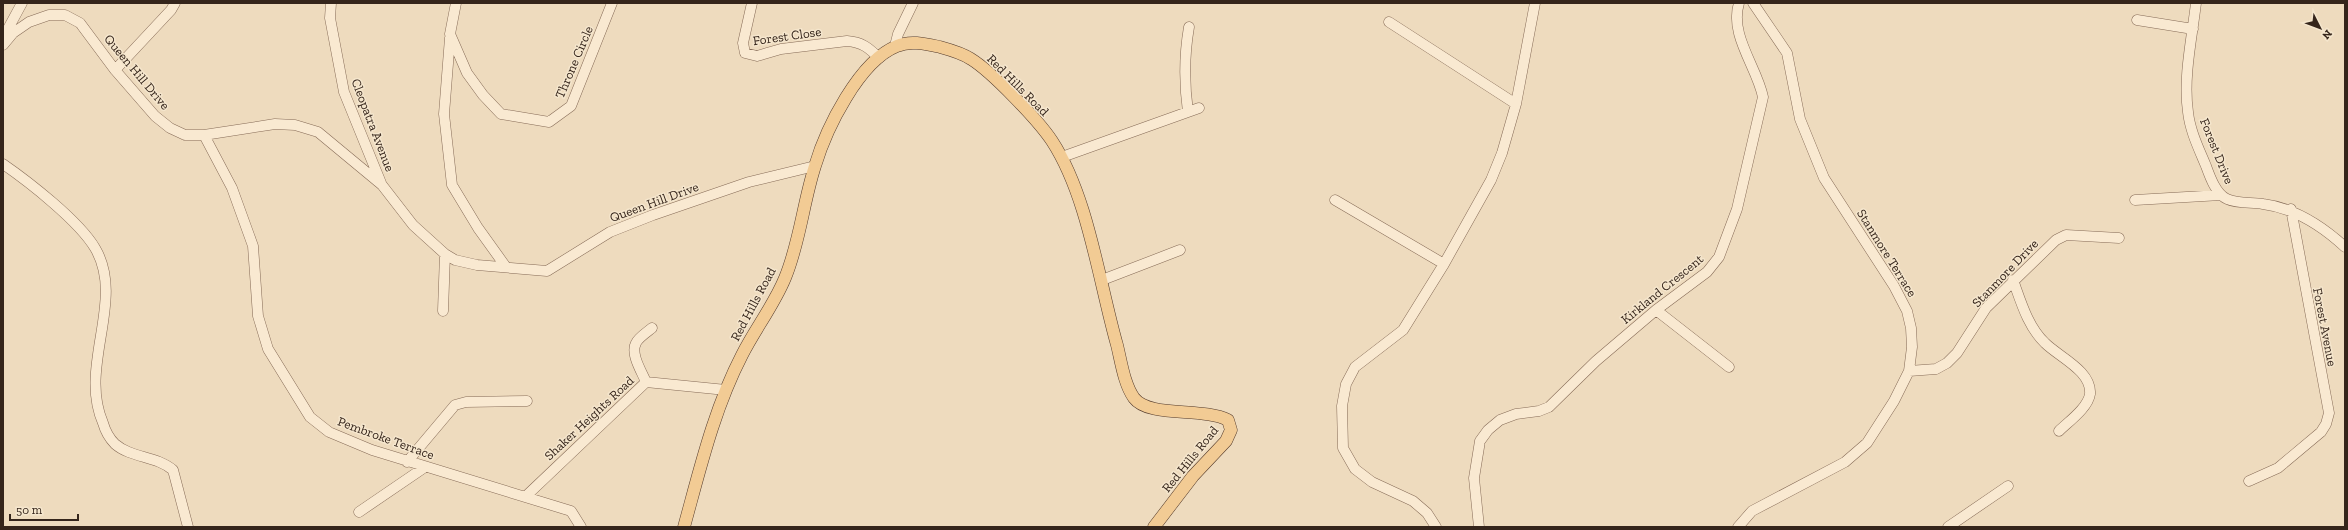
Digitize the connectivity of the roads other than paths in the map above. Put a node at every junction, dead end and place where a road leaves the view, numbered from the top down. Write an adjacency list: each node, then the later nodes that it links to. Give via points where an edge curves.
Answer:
1 (22, 3): 17 (street)
2 (175, 3): 21 (street)
3 (331, 3): 29 (street, Cleopatra Avenue, via 330,18 344,92)
4 (456, 3): 16 (street)
5 (612, 3): 16 (street, Throne Circle, via 571,106 549,122 501,114 467,74)
6 (752, 3): 20 (street, Forest Close, via 742,43 745,53 751,56 781,49 848,41 867,46)
7 (913, 3): 19 (street)
8 (1535, 3): 22 (street)
9 (1739, 3): 42 (street, Kirkland Crescent, via 1736,12 1737,28 1763,97 1737,209 1719,257 1707,272)
10 (1753, 3): 46 (street, Stanmore Terrace, via 1787,53 1800,119 1824,178 1894,286 1907,311 1912,347)
11 (2196, 3): 15 (street, Forest Drive)
12 (2137, 20): 15 (street)
13 (1389, 22): 22 (street)
14 (1188, 27): 24 (street, via 1185,84)
15 (2193, 29): 30 (street, Forest Drive, via 2187,95 2188,113 2209,174)
16 (450, 34): 39 (street, via 444,114 452,185)
17 (3, 38)
18 (3, 45): 21 (street, Queen Hill Drive, via 12,33 29,22 49,15 65,14 80,23)
19 (895, 46): 20 (main road, Red Hills Road); 26 (main road, Red Hills Road, via 916,43 936,46 973,60 1031,116 1051,139)
20 (879, 58): 28 (main road, Red Hills Road, via 860,78 842,104)
21 (115, 70): 25 (street, Queen Hill Drive, via 155,116 170,128 185,135)
22 (1516, 104): 38 (street, via 1502,153 1491,180)
23 (1199, 108): 24 (street)
24 (1188, 112): 26 (street)
25 (204, 135): 29 (street, Queen Hill Drive, via 275,124 295,125 318,132); 51 (street, Pembroke Terrace, via 232,188 253,246 258,316 268,349 286,381 310,417 329,432)
26 (1062, 157): 40 (main road, Red Hills Road, via 1074,186)
27 (3, 164): 58 (street, via 72,222 95,247 103,274 106,302 95,366 96,409 115,444 166,464 173,470)
28 (815, 166): 39 (street, Queen Hill Drive, via 749,182 653,214 610,232 547,271); 48 (main road, Red Hills Road, via 796,247 785,278 742,354)
29 (382, 185): 37 (street, Queen Hill Drive, via 413,225)
30 (2221, 195): 32 (street); 33 (street, Forest Drive, via 2235,201)
31 (1335, 200): 38 (street)
32 (2135, 200)
33 (2291, 209): 35 (street, Forest Drive); 53 (street, Forest Avenue, via 2329,413 2321,432 2278,468)
34 (2118, 238): 41 (street, Stanmore Drive, via 2066,235 2056,240)
35 (2345, 247)
36 (1180, 250): 40 (street)
37 (445, 254): 39 (street, Queen Hill Drive, via 455,260 477,266); 43 (street)
38 (1444, 264): 61 (street, via 1403,330 1355,367 1346,384 1342,406 1343,448 1355,468 1372,482 1413,501 1427,513)
39 (506, 267)
40 (1102, 280): 60 (main road, Red Hills Road, via 1113,333 1134,400 1142,405 1173,412 1217,414 1228,420 1231,430 1226,441 1193,476)
41 (2013, 280): 46 (street, Stanmore Drive, via 1986,308 1957,353 1947,363 1936,368); 50 (street, via 2028,319 2044,342 2082,372 2088,381 2090,394 2086,404)
42 (1656, 310): 45 (street); 62 (street, Kirkland Crescent, via 1596,361 1550,407 1516,414 1500,420 1488,430 1480,441 1474,478)
43 (443, 311)
44 (652, 328): 47 (street, via 634,348)
45 (1729, 367)
46 (1909, 371): 63 (street, Stanmore Terrace, via 1894,401 1867,442 1845,462 1752,512)
47 (646, 382): 48 (street, Shaker Heights Road); 55 (street, Shaker Heights Road)
48 (726, 390): 59 (main road, Red Hills Road, via 710,433)
49 (527, 402): 51 (street, via 466,402 454,405)
50 (2059, 431)
51 (407, 462): 52 (street, Pembroke Terrace)
52 (425, 467): 55 (street, Pembroke Terrace); 56 (street)
53 (2249, 481)
54 (2008, 486): 64 (street)
55 (526, 496): 57 (street, Pembroke Terrace, via 571,511)
56 (359, 512)
57 (577, 525)
58 (188, 527)
59 (684, 527)
60 (1154, 527)
61 (1436, 527)
62 (1479, 527)
63 (1738, 527)
64 (1948, 527)

